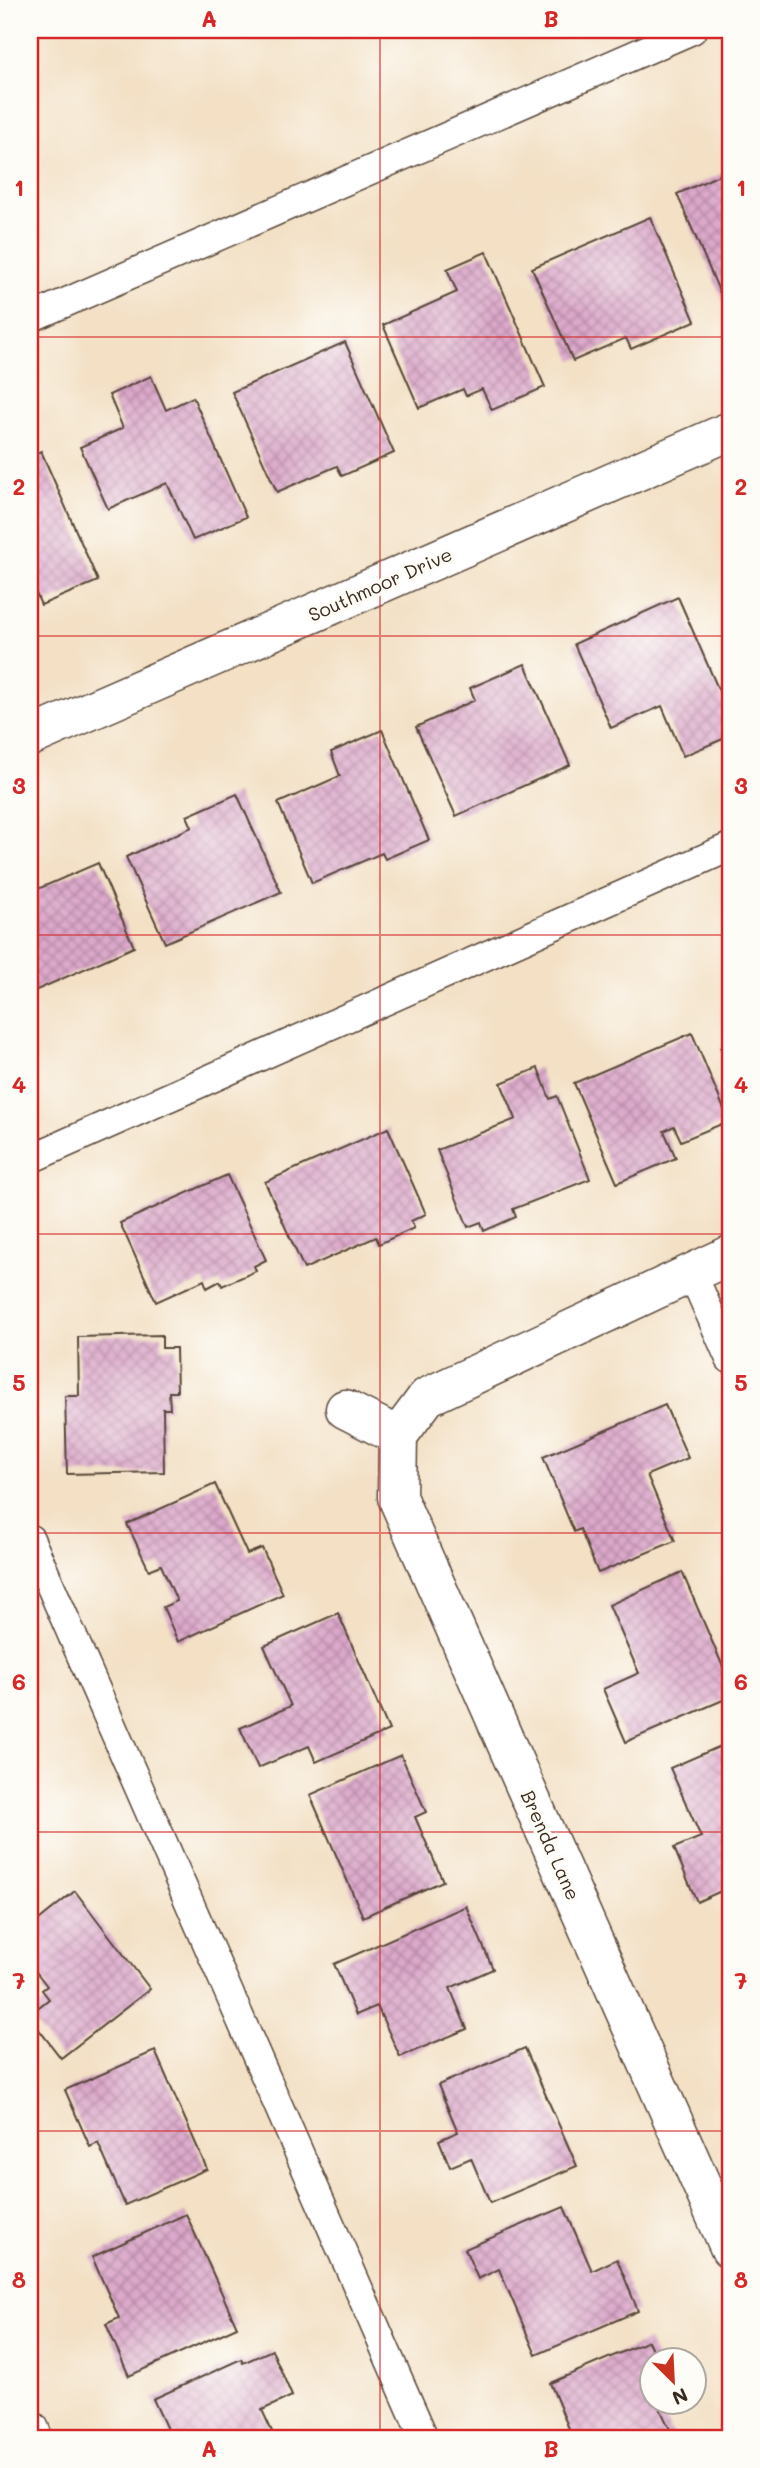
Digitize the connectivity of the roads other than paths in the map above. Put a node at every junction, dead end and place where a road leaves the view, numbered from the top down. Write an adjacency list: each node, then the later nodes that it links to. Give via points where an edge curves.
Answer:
1 (692, 30): 2 (lane)
2 (30, 318)
3 (730, 431): 4 (street, Southmoor Drive)
4 (30, 737)
5 (730, 847): 6 (lane)
6 (30, 1159)
7 (730, 1255): 8 (street)
8 (692, 1273): 9 (lane); 11 (street, via 427,1396)
9 (730, 1359)
10 (345, 1409): 11 (street)
11 (398, 1436): 13 (street, Brenda Lane, via 397,1497)
12 (30, 1539): 16 (lane)
13 (730, 2249)
14 (30, 2430): 15 (street)
15 (33, 2438)
16 (424, 2438)

